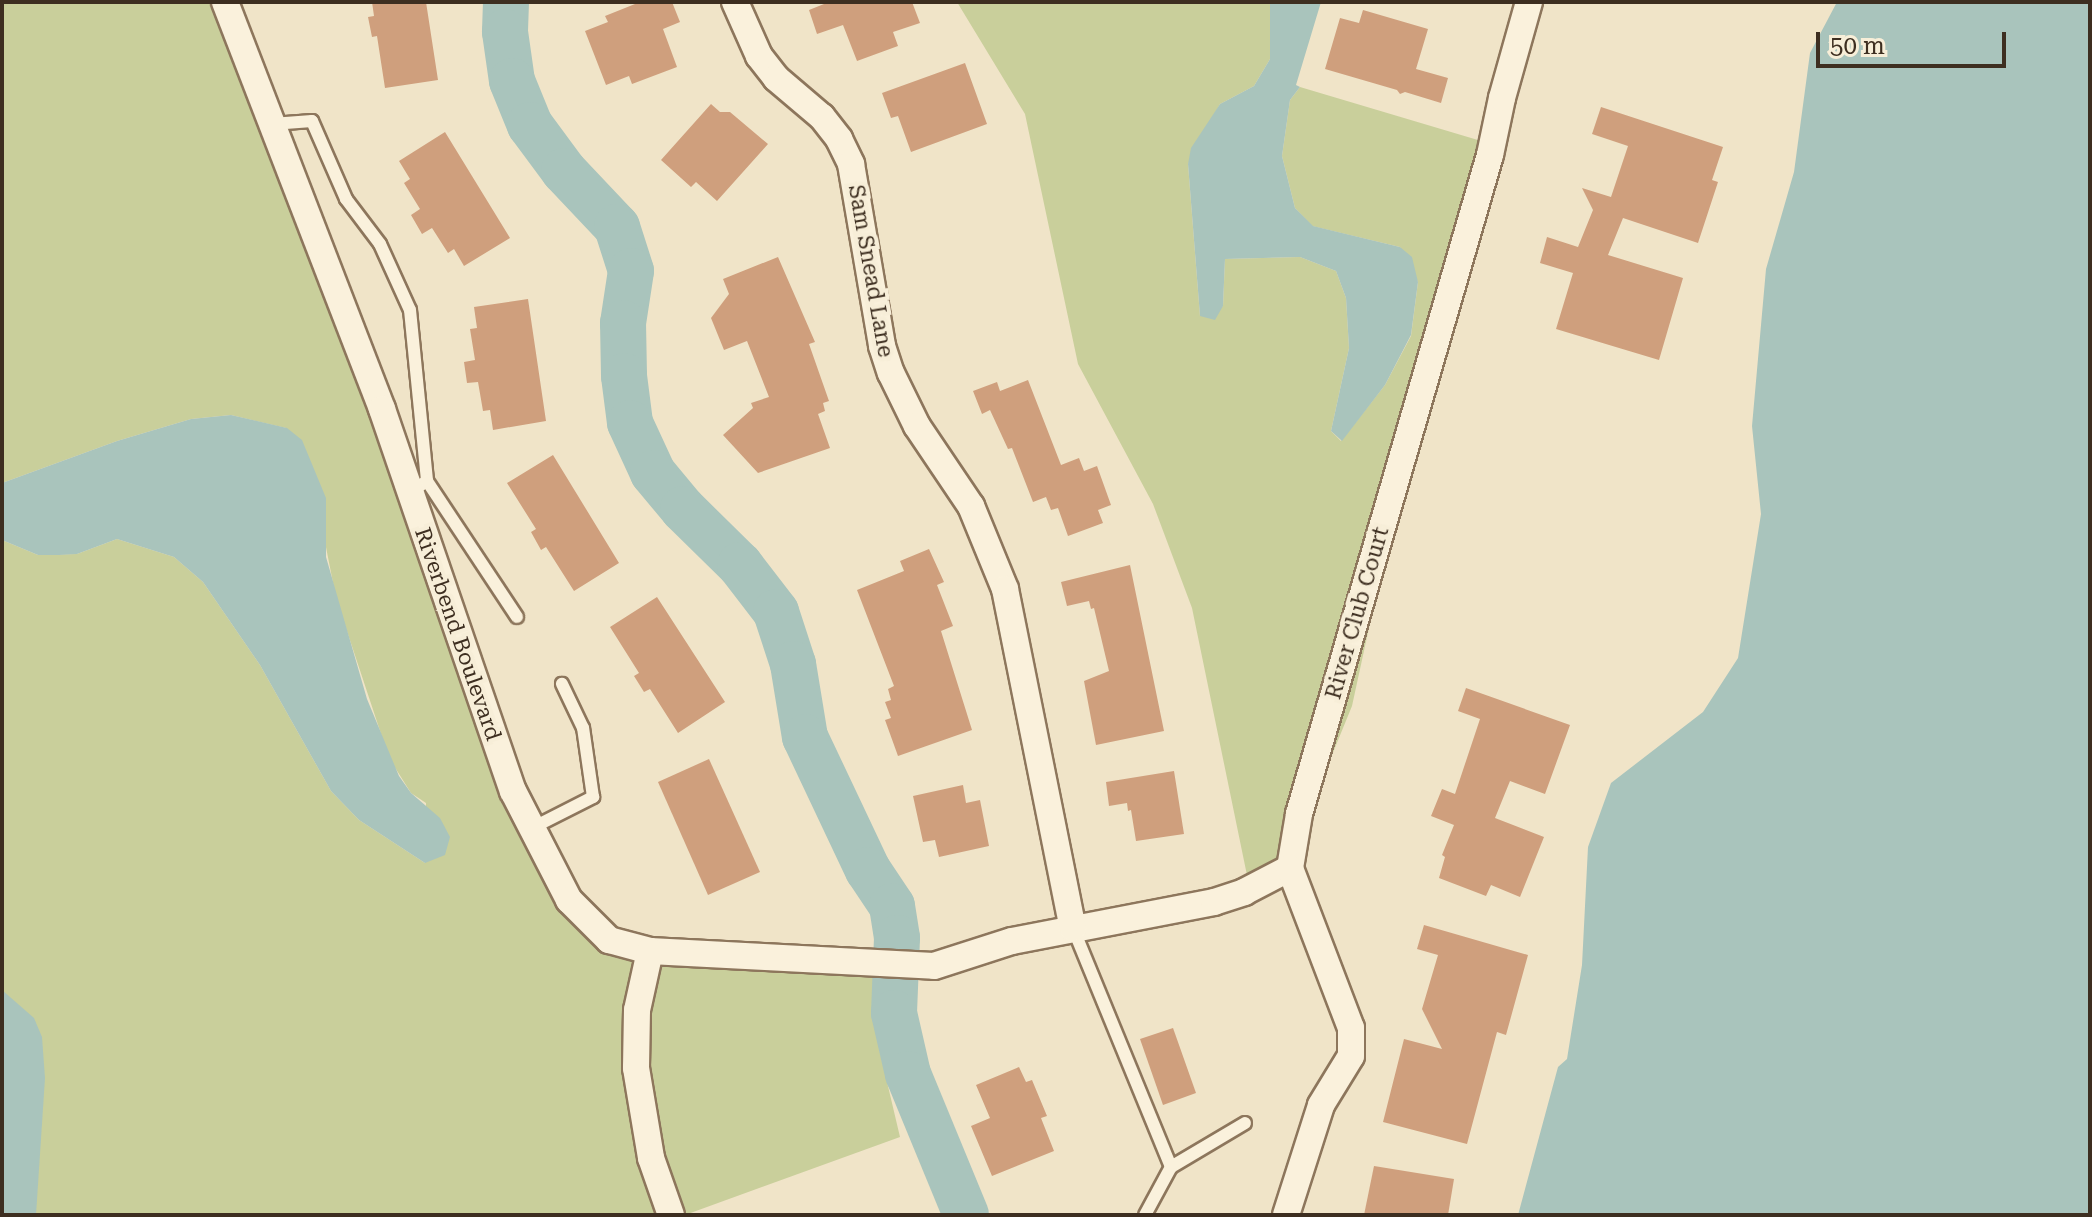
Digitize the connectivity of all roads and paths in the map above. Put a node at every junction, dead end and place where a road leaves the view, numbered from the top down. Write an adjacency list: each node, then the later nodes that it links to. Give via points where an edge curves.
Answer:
1 (225, 2): 4 (street, Riverbend Boulevard)
2 (735, 2): 10 (street, Sam Snead Lane, via 759,56 822,117 851,164 891,373 917,426 971,506 1005,589)
3 (1529, 2): 9 (street, River Club Court, via 1490,155 1299,814)
4 (272, 124): 5 (street, Riverbend Boulevard, via 382,409); 5 (lane, via 312,121 346,199 380,244 410,310)
5 (418, 487): 6 (lane); 8 (street, Riverbend Boulevard, via 474,683)
6 (517, 617)
7 (562, 684): 8 (lane, via 583,728 593,797)
8 (530, 829): 11 (street, Riverbend Boulevard, via 586,921 609,940)
9 (1290, 868): 10 (street, via 1214,902); 16 (street, via 1351,1028 1351,1056 1321,1105)
10 (1073, 928): 11 (street, Riverbend Boulevard, via 934,966); 13 (lane)
11 (650, 951): 14 (street, via 637,1010 636,1068 651,1158)
12 (1245, 1123): 13 (lane)
13 (1171, 1167): 15 (lane)
14 (671, 1215)
15 (1145, 1215)
16 (1286, 1215)

